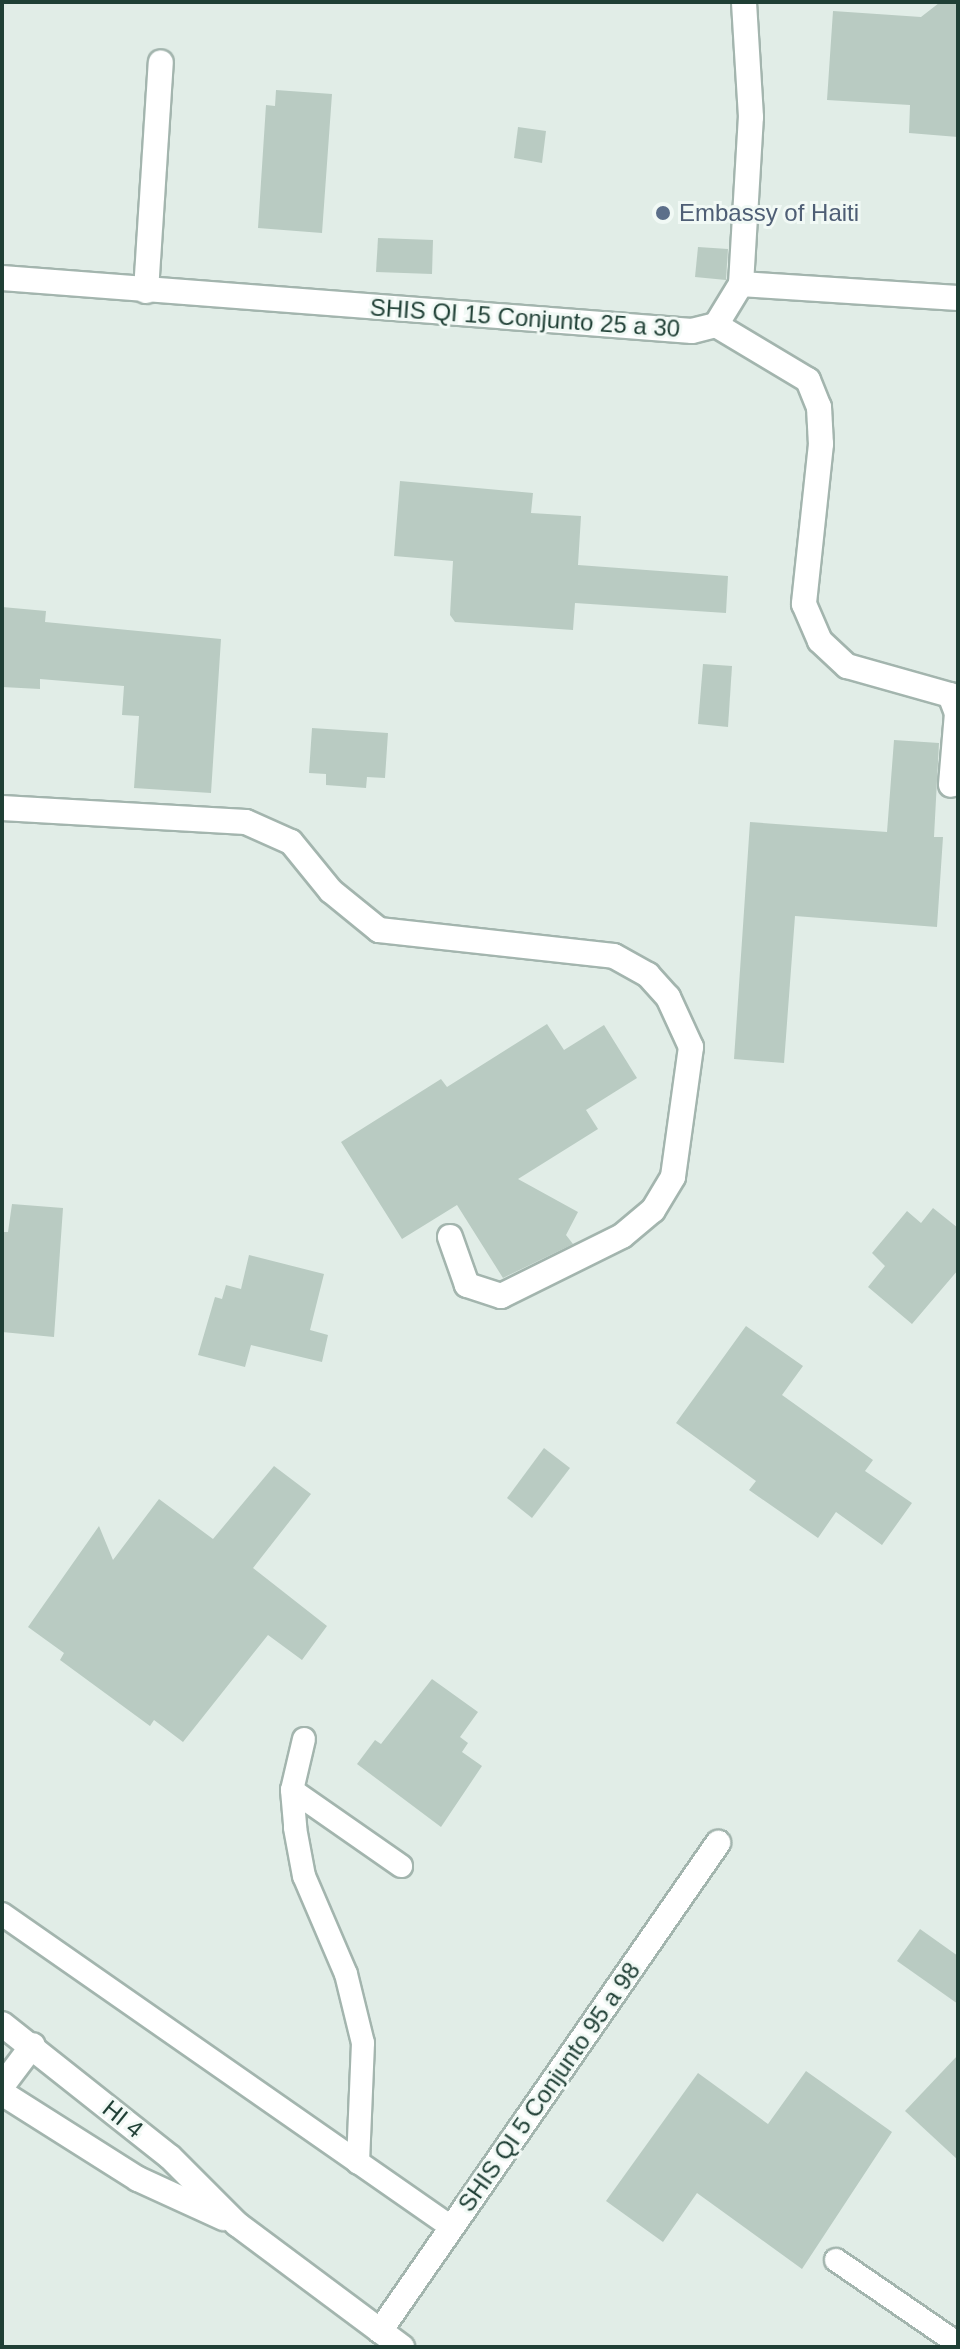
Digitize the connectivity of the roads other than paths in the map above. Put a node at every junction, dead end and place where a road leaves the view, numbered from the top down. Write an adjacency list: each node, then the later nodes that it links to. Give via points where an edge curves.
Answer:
1 (744, 2): 4 (street, SHIS QI 15 Conjunto 25 a 30, via 751,117)
2 (161, 62): 5 (street)
3 (2, 278): 5 (street, SHIS QI 15 Conjunto 25 a 30)
4 (741, 284): 6 (street); 7 (street, SHIS QI 15 Conjunto 25 a 30)
5 (146, 291): 7 (street, SHIS QI 15 Conjunto 25 a 30, via 692,331)
6 (958, 298)
7 (716, 325): 8 (street, via 808,380 819,407 821,444 804,604 820,641 847,666 950,695 957,713)
8 (951, 785)
9 (2, 808): 10 (street, via 246,822 275,832 359,918 379,930 614,956 648,975 668,997 691,1047 673,1177 653,1210 622,1236 501,1296 467,1285)
10 (450, 1237)
11 (304, 1739): 12 (lane)
12 (292, 1790): 14 (lane); 20 (lane, via 304,1876 346,1974 363,2043)
13 (718, 1843): 22 (street, SHIS QI 5 Conjunto 95 a 98)
14 (401, 1866)
15 (2, 1914): 20 (lane)
16 (2, 2024): 17 (street, HI 4)
17 (33, 2045): 18 (street); 21 (street, HI 4, via 170,2157)
18 (2, 2086)
19 (2, 2093): 21 (street, HI 4, via 138,2179)
20 (358, 2163): 22 (lane)
21 (237, 2224): 24 (street, HI 4)
22 (451, 2227): 24 (street, SHIS QI 5 Conjunto 95 a 98)
23 (836, 2260): 25 (lane)
24 (380, 2331): 26 (street, HI 4)
25 (958, 2344)
26 (402, 2347)

